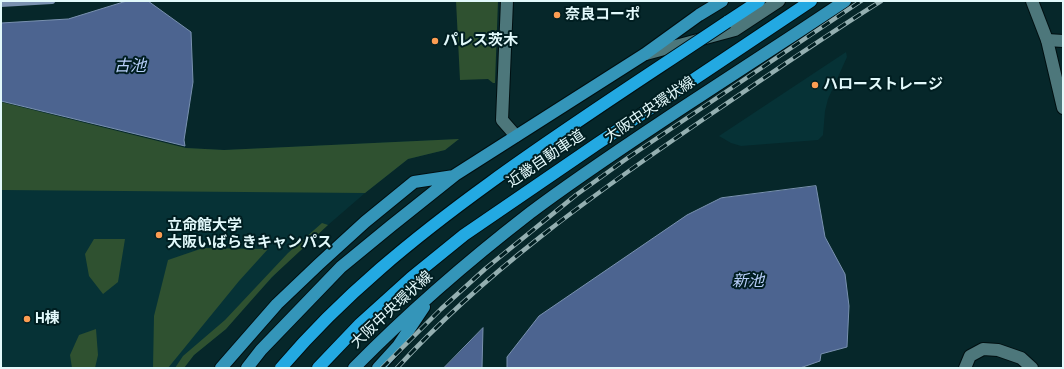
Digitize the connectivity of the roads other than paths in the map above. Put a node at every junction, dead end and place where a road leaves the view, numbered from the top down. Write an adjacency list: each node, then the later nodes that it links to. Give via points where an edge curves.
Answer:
1 (507, 1): 12 (street, via 502,120)
2 (722, 1): 10 (main road)
3 (759, 1): 17 (highway, 近畿自動車道, bridge, via 586,116 448,214 343,302)
4 (779, 1): 10 (street, via 735,30)
5 (811, 1): 18 (highway, 近畿自動車道, via 464,235 360,324)
6 (845, 1): 14 (main road, 大阪中央環状線, via 576,179 483,250)
7 (1032, 1): 8 (street)
8 (1048, 40): 9 (street); 11 (street)
9 (1063, 40)
10 (645, 54): 12 (main road)
11 (1063, 108)
12 (516, 136): 13 (main road)
13 (456, 175): 15 (main road, via 414,182 365,222 277,304); 16 (main road, via 341,267 261,350)
14 (435, 291): 19 (main road, 大阪中央環状線); 20 (main road, via 398,346)
15 (221, 368)
16 (247, 368)
17 (281, 368)
18 (318, 368)
19 (354, 368)
20 (378, 368)
21 (965, 368): 22 (street, via 970,356 983,349 998,350 1021,358)
22 (1032, 368)

